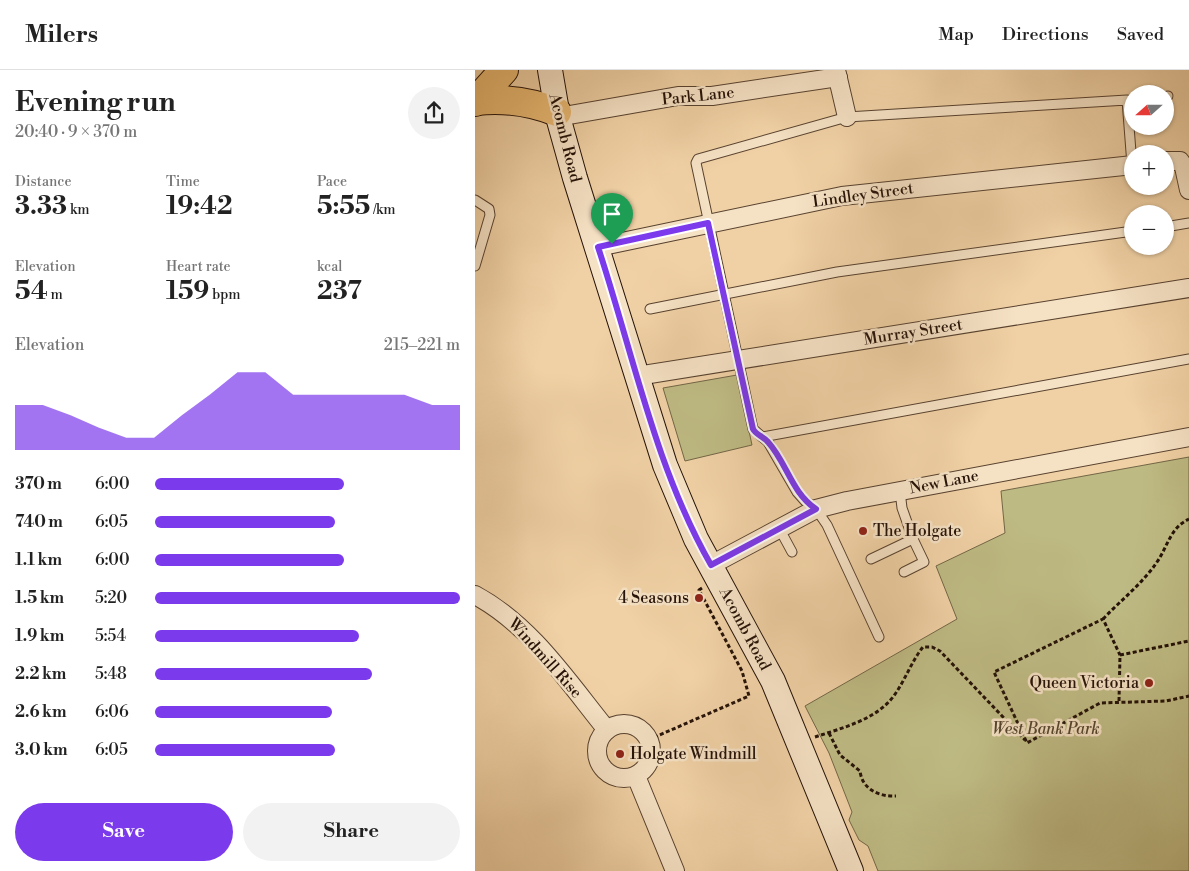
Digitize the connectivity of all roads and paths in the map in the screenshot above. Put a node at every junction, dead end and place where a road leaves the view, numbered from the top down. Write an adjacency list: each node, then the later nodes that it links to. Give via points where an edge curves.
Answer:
1 (505, 70): 5 (main road)
2 (550, 70): 6 (main road, Acomb Road)
3 (837, 74): 6 (street, Park Lane, via 712,96 678,96); 7 (street)
4 (1124, 100): 7 (lane)
5 (475, 102): 6 (main road, via 506,101 536,105)
6 (558, 115): 16 (main road, Acomb Road)
7 (847, 117): 12 (lane, via 698,159 696,163)
8 (1174, 161): 10 (street, via 1180,161 1184,167)
9 (1124, 166): 12 (street, Lindley Street, via 842,196)
10 (1189, 189)
11 (475, 200): 17 (lane, via 489,209 490,215)
12 (708, 223): 16 (street, Lindley Street); 19 (lane)
13 (1189, 224): 14 (lane)
14 (1174, 226)
15 (1124, 232): 19 (lane, via 837,272)
16 (598, 247): 23 (main road, Acomb Road)
17 (475, 266)
18 (1189, 288): 22 (street, Murray Street)
19 (723, 293): 20 (lane); 22 (lane)
20 (650, 309)
21 (1189, 359): 24 (lane)
22 (737, 360): 23 (street, Murray Street); 24 (lane, via 753,429)
23 (637, 376): 33 (main road, Acomb Road, via 683,512)
24 (762, 437): 27 (lane, via 797,492)
25 (1189, 437): 26 (street, New Lane)
26 (900, 491): 27 (street, New Lane); 30 (lane, via 902,508)
27 (816, 509): 29 (street, New Lane); 37 (lane, via 827,525)
28 (1189, 519): 36 (path, via 1180,524 1148,573)
29 (779, 528): 31 (lane); 33 (street, New Lane)
30 (913, 539): 32 (lane); 34 (lane, via 924,562)
31 (792, 552)
32 (871, 559)
33 (715, 572): 44 (path, via 699,590 742,670 749,696); 45 (main road, Acomb Road, via 759,653)
34 (904, 572)
35 (475, 595): 42 (street, Windmill Rise, via 529,636)
36 (1103, 619): 39 (path); 46 (path, via 994,672)
37 (879, 637)
38 (1189, 641): 39 (path)
39 (1120, 655): 41 (path)
40 (1189, 696): 41 (path, via 1166,702)
41 (1119, 701): 46 (path, via 1100,703)
42 (607, 730): 44 (street, via 630,725 638,728); 47 (street, via 597,745 599,762 604,770 619,778)
43 (829, 733): 45 (path); 46 (path, via 865,720 893,697 915,657 923,647 932,647 940,651); 48 (path, via 840,755 861,771 861,780 867,788)
44 (649, 740): 47 (street, via 648,764)
45 (799, 742): 50 (main road, Acomb Road)
46 (1027, 743)
47 (637, 776): 49 (street)
48 (896, 796)
49 (675, 871)
50 (851, 871)

